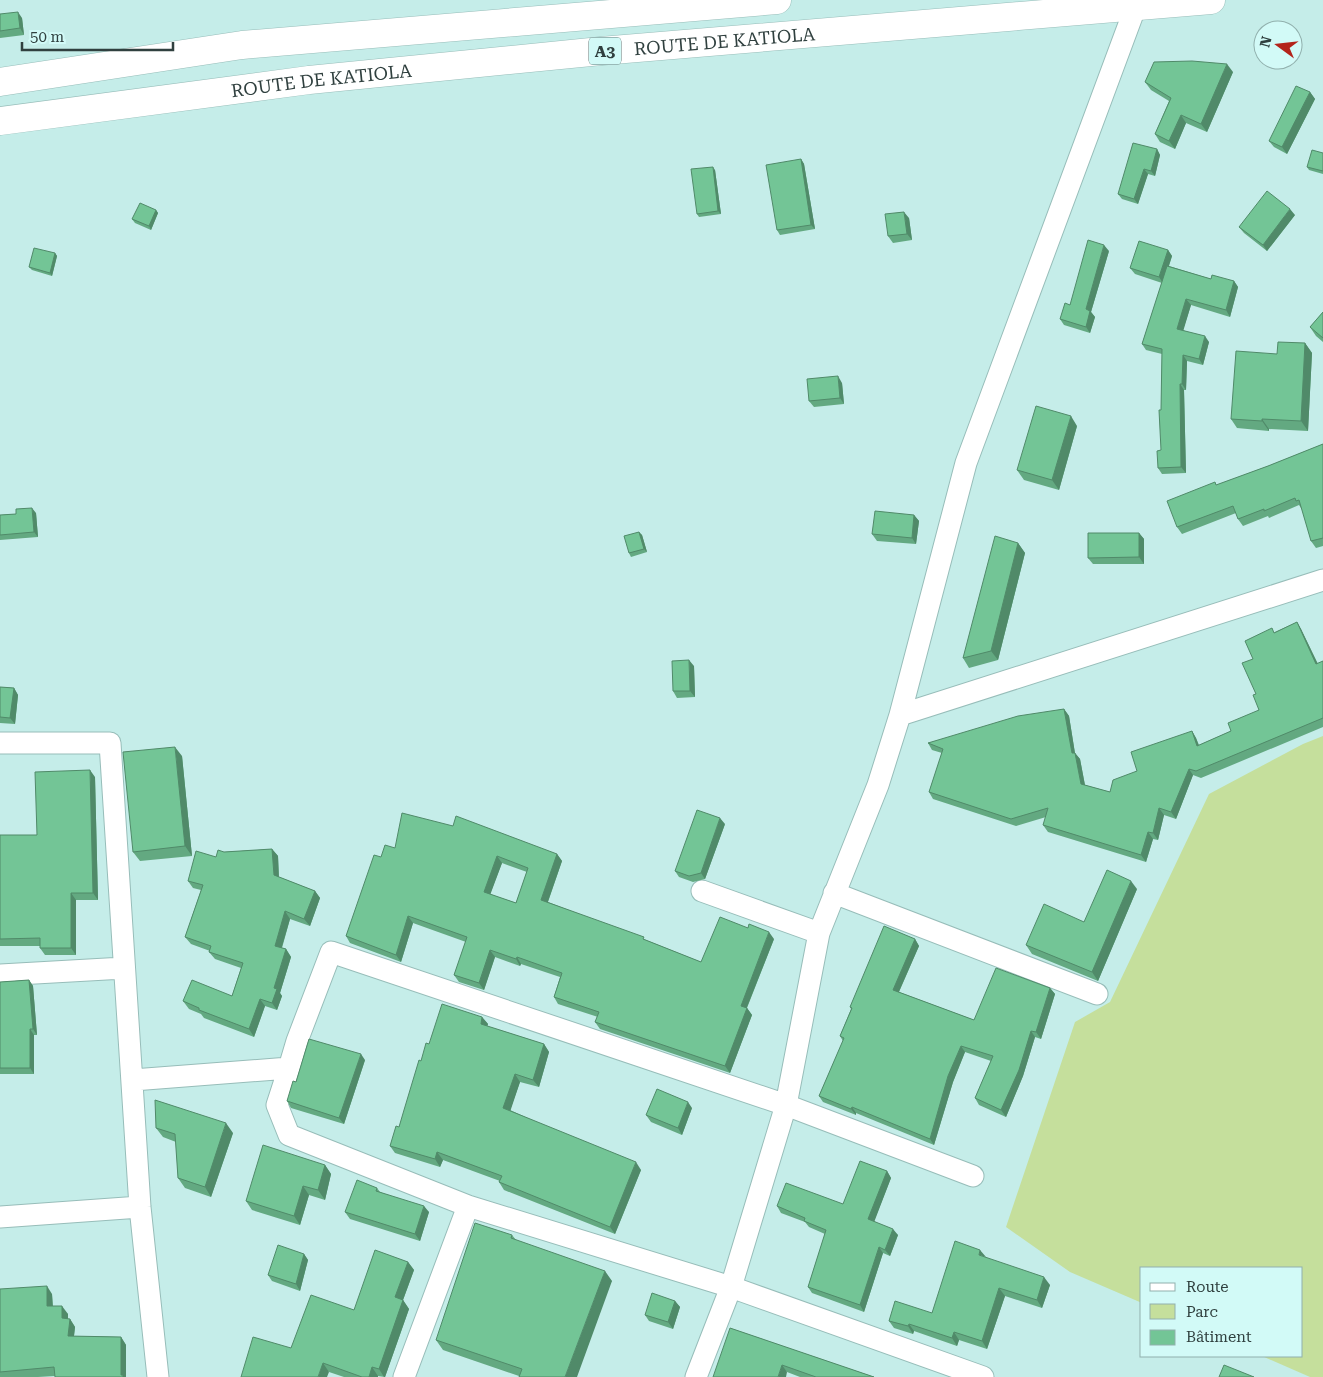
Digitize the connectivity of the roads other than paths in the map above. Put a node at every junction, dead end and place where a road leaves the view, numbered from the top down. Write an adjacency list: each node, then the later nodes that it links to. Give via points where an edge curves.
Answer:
1 (777, 0): 4 (highway, ROUTE DE KATIOLA / A3, via 242,45)
2 (1211, 0): 3 (highway, ROUTE DE KATIOLA / A3)
3 (1137, 3): 5 (highway, ROUTE DE KATIOLA / A3, via 318,79); 7 (street, via 966,462)
4 (0, 82)
5 (0, 121)
6 (1323, 580): 7 (street)
7 (900, 715): 10 (street, via 878,785)
8 (0, 743): 12 (street, via 110,743)
9 (702, 891): 11 (street)
10 (834, 893): 11 (street); 14 (street)
11 (820, 932): 17 (street)
12 (124, 968): 13 (street); 16 (street)
13 (0, 975)
14 (1097, 994)
15 (289, 1068): 16 (street); 17 (street, via 296,1041 331,952); 19 (street, via 277,1105 288,1135)
16 (133, 1080): 20 (street)
17 (786, 1105): 18 (street); 22 (street)
18 (973, 1176)
19 (468, 1206): 22 (street); 24 (street)
20 (140, 1207): 21 (street); 23 (street)
21 (0, 1217)
22 (731, 1287): 25 (street); 26 (street)
23 (158, 1377)
24 (404, 1377)
25 (696, 1377)
26 (983, 1377)

